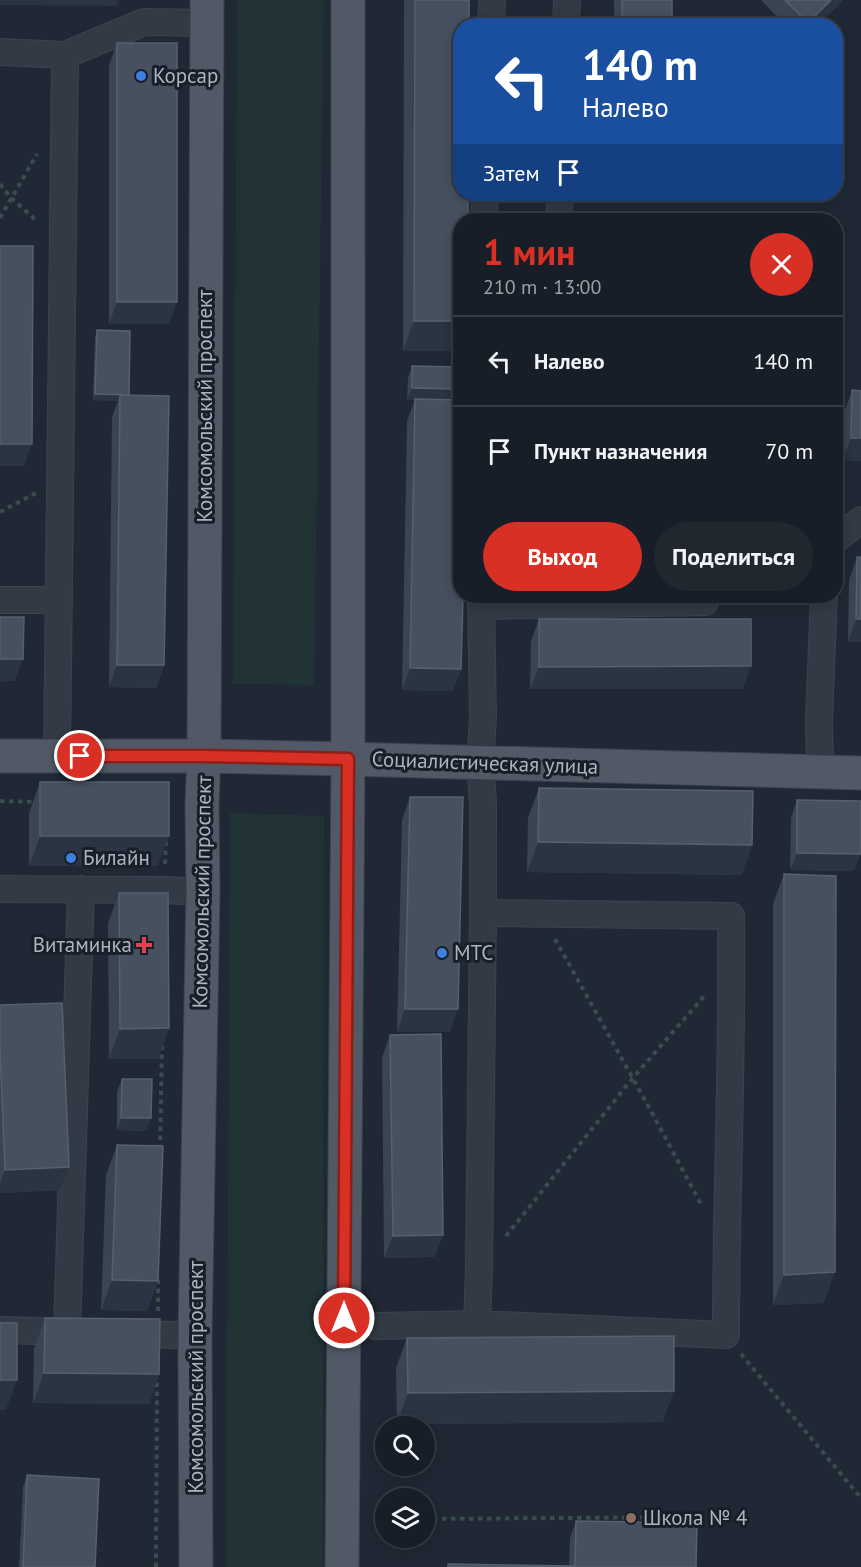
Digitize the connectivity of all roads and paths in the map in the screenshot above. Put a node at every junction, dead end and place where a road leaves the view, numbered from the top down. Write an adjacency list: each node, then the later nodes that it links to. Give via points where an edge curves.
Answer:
1 (348, 0): 25 (main road)
2 (492, 0): 5 (lane)
3 (567, 0): 6 (lane)
4 (208, 11): 8 (lane, via 144,22); 24 (main road, Комсомольский проспект)
5 (492, 18)
6 (566, 18)
7 (0, 52): 8 (lane)
8 (65, 55): 13 (lane)
9 (40, 149): 11 (path)
10 (0, 184): 11 (path)
11 (11, 198): 12 (path); 13 (path)
12 (0, 218)
13 (62, 244): 14 (lane)
14 (60, 480): 15 (path); 19 (lane)
15 (0, 512)
16 (861, 520): 17 (lane)
17 (843, 534)
18 (0, 600): 19 (lane)
19 (59, 600): 23 (lane)
20 (481, 603): 26 (lane)
21 (824, 603): 27 (lane)
22 (0, 756): 23 (main road, Социалистическая улица)
23 (57, 756): 24 (main road, Социалистическая улица)
24 (204, 756): 25 (main road, Социалистическая улица); 35 (main road, Комсомольский проспект)
25 (348, 759): 26 (main road, Социалистическая улица); 57 (main road)
26 (480, 763): 27 (main road, Социалистическая улица); 36 (lane)
27 (820, 773): 28 (main road, Социалистическая улица)
28 (861, 773)
29 (0, 801): 30 (path)
30 (36, 802)
31 (166, 836): 34 (path)
32 (0, 889): 33 (lane)
33 (81, 889): 34 (lane); 48 (lane)
34 (165, 890): 35 (lane)
35 (203, 892): 51 (main road, Комсомольский проспект)
36 (483, 913): 37 (lane); 43 (lane)
37 (541, 913): 38 (lane, via 731,916); 40 (path)
38 (732, 964): 40 (path); 42 (lane)
39 (162, 1042): 41 (path)
40 (632, 1078): 42 (path); 43 (path)
41 (160, 1159)
42 (726, 1248): 50 (lane)
43 (479, 1269): 45 (lane)
44 (158, 1276): 49 (path)
45 (477, 1324): 46 (lane); 50 (lane)
46 (376, 1326)
47 (0, 1330): 48 (lane)
48 (67, 1332): 49 (lane)
49 (157, 1334): 51 (lane); 55 (path)
50 (726, 1335): 52 (path)
51 (195, 1336): 56 (main road, Комсомольский проспект)
52 (861, 1498)
53 (694, 1517): 54 (path)
54 (435, 1519)
55 (156, 1567)
56 (196, 1567)
57 (342, 1567)

